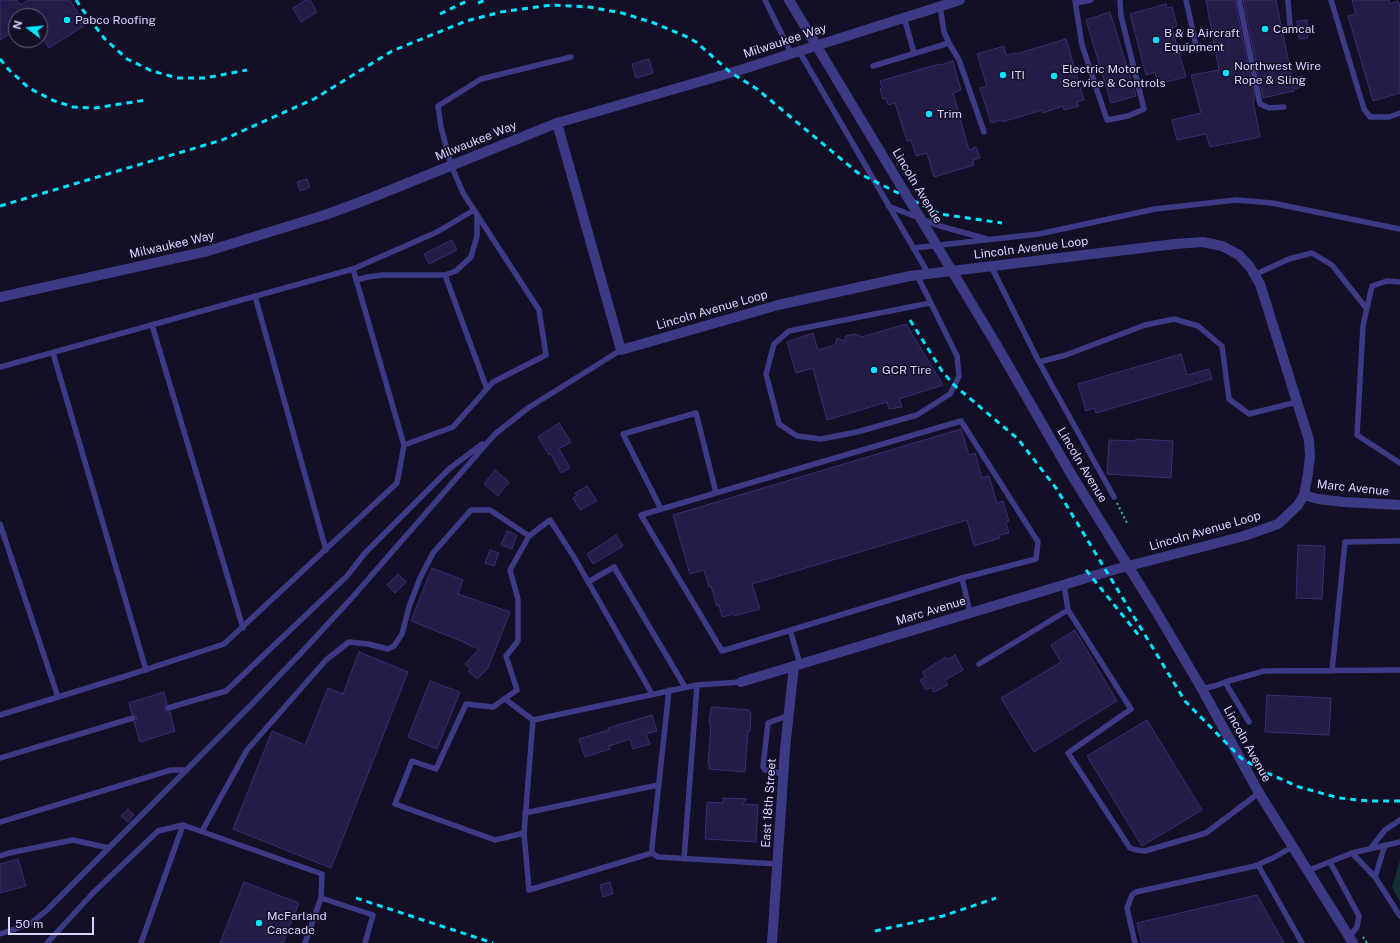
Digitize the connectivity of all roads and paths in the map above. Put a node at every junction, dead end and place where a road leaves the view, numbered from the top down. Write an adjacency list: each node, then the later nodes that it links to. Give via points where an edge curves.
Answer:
1 (765, 0): 16 (lane)
2 (789, 0): 62 (street, Lincoln Avenue, bridge)
3 (960, 0): 11 (street, Milwaukee Way)
4 (1091, 0): 10 (lane)
5 (1120, 0): 10 (lane, via 1121,16 1144,110 1107,120 1082,45)
6 (1186, 0): 15 (lane)
7 (1239, 0): 20 (lane, via 1260,104 1269,108)
8 (1288, 0): 13 (lane)
9 (1331, 0): 21 (lane, via 1364,109 1370,117 1389,117)
10 (1076, 1)
11 (940, 6): 12 (street, Milwaukee Way); 14 (lane, via 944,32)
12 (904, 17): 16 (street, Milwaukee Way); 17 (lane)
13 (1290, 25)
14 (949, 43): 17 (lane); 23 (lane, via 959,60)
15 (1197, 50)
16 (795, 52): 22 (street, Milwaukee Way); 25 (lane)
17 (914, 53): 19 (lane)
18 (571, 57): 24 (lane, via 481,79 438,106)
19 (874, 66)
20 (1284, 107)
21 (1400, 113)
22 (557, 122): 24 (street, Milwaukee Way); 43 (street)
23 (984, 132)
24 (451, 165): 26 (lane, via 463,193); 39 (street, Milwaukee Way, via 368,200 208,251)
25 (888, 206): 28 (lane, via 940,226); 29 (lane)
26 (476, 212): 31 (lane); 33 (lane, via 477,236 471,257 456,271); 47 (lane, via 539,310 546,355 493,382)
27 (1400, 229): 28 (lane, via 1272,203 1236,200 1155,209 1039,234)
28 (991, 240): 29 (lane)
29 (914, 248): 32 (lane)
30 (991, 266): 32 (street, Lincoln Avenue Loop); 35 (street, Lincoln Avenue Loop, via 1203,242 1222,246 1240,255); 45 (lane)
31 (353, 269): 36 (lane); 38 (lane)
32 (928, 273): 34 (street, Lincoln Avenue Loop)
33 (445, 275): 36 (lane, via 383,275); 47 (lane)
34 (917, 275): 40 (lane); 43 (street, Lincoln Avenue Loop, via 778,305)
35 (1254, 275): 41 (lane, via 1312,253 1332,265); 48 (street, Lincoln Avenue Loop, via 1260,284)
36 (356, 280): 50 (lane)
37 (1400, 282): 41 (lane, via 1388,281 1372,286)
38 (255, 296): 42 (lane); 61 (lane)
39 (0, 297)
40 (930, 302): 40 (lane, via 957,356 959,376 950,394 917,415 821,439 797,436 779,424 766,374 774,344 789,331)
41 (1367, 309): 51 (lane, via 1363,326 1357,435)
42 (152, 325): 44 (lane); 68 (lane)
43 (621, 350): 49 (lane, via 528,408)
44 (53, 352): 46 (lane); 72 (lane)
45 (1039, 362): 48 (lane, via 1066,355 1145,325 1174,319 1198,326 1222,346 1229,399 1249,414); 54 (lane)
46 (0, 367)
47 (487, 389): 50 (lane, via 453,427)
48 (1297, 402): 53 (street, Lincoln Avenue Loop, via 1309,440)
49 (495, 434): 84 (lane, via 449,469 365,553 347,576 226,691); 91 (lane, via 301,654)
50 (404, 444): 61 (lane, via 397,483)
51 (1400, 463)
52 (716, 493): 56 (lane); 56 (lane, via 696,413 623,434); 63 (lane, via 961,421 1038,542 1036,558)
53 (1304, 495): 55 (street, Marc Avenue, via 1343,502); 62 (street, Lincoln Avenue Loop, via 1298,505 1278,524 1244,536)
54 (1114, 497): 58 (path)
55 (1400, 505)
56 (661, 509): 69 (lane, via 641,515 722,651)
57 (0, 524): 82 (lane)
58 (1128, 525)
59 (529, 536): 64 (lane, via 550,520); 83 (lane, via 510,570 518,599 518,641 506,656 517,690); 99 (lane, via 490,510 471,510 433,553 420,578 402,634 394,646 388,649 349,642 326,660 247,750)
60 (1400, 541): 74 (lane, via 1345,542)
61 (326, 550): 68 (lane)
62 (1128, 566): 65 (street, Marc Avenue); 79 (street, Lincoln Avenue)
63 (962, 578): 67 (lane); 69 (lane)
64 (588, 582): 78 (lane, via 614,567); 81 (lane)
65 (1064, 584): 66 (lane); 67 (street, Marc Avenue)
66 (1068, 610): 70 (lane); 94 (lane, via 1131,709 1068,753 1130,848 1145,851 1206,833)
67 (970, 613): 71 (street, Marc Avenue)
68 (243, 628): 72 (lane, via 224,644)
69 (790, 630): 71 (lane)
70 (979, 664)
71 (797, 665): 75 (street, Marc Avenue); 86 (street, East 18th Street)
72 (146, 670): 82 (lane)
73 (1400, 670): 74 (lane)
74 (1332, 671): 76 (lane, via 1264,671)
75 (741, 682): 77 (lane)
76 (1225, 682): 79 (lane); 89 (lane)
77 (697, 685): 78 (lane); 109 (lane)
78 (685, 687): 80 (lane)
79 (1202, 689): 94 (street, Lincoln Avenue)
80 (669, 690): 81 (lane); 93 (lane)
81 (652, 694): 88 (lane)
82 (58, 697): 85 (lane)
83 (505, 699): 88 (lane); 100 (lane, via 493,707 466,704 436,769 412,762 395,804 495,840)
84 (168, 708)
85 (0, 715)
86 (789, 715): 92 (street, East 18th Street); 92 (lane, via 768,723 764,760 764,769)
87 (133, 718): 90 (lane)
88 (533, 720): 95 (lane)
89 (1249, 722)
90 (0, 758)
91 (187, 770): 97 (lane, via 171,770); 104 (lane)
92 (784, 774): 111 (street, East 18th Street)
93 (658, 785): 95 (lane); 106 (lane)
94 (1259, 793): 103 (street, Lincoln Avenue)
95 (525, 813): 100 (lane)
96 (1400, 820): 105 (lane, via 1384,830)
97 (0, 822)
98 (183, 825): 99 (lane); 119 (lane, via 158,831); 120 (lane)
99 (202, 831): 115 (lane, via 322,874)
100 (524, 833): 106 (lane, via 529,890)
101 (1400, 842): 102 (lane)
102 (1385, 845): 105 (lane); 114 (lane)
103 (1292, 847): 112 (lane); 113 (street, Lincoln Avenue)
104 (108, 848): 108 (lane, via 72,840); 117 (lane, via 30,924)
105 (1370, 849): 107 (lane)
106 (652, 853): 109 (lane, via 658,857)
107 (1352, 853): 110 (lane); 114 (lane)
108 (0, 856)
109 (684, 858): 111 (lane)
110 (1330, 862): 113 (lane); 118 (lane, via 1360,916)
111 (778, 864): 123 (street, East 18th Street)
112 (1258, 865): 124 (lane, via 1136,892 1132,895 1128,908); 125 (lane)
113 (1307, 871): 118 (street, Lincoln Avenue)
114 (1375, 877): 116 (lane)
115 (321, 898): 121 (lane); 122 (lane, via 373,915)
116 (1400, 916)
117 (0, 934)
118 (1351, 940)
119 (47, 943)
120 (141, 943)
121 (305, 943)
122 (365, 943)
123 (772, 943)
124 (1135, 943)
125 (1302, 943)

